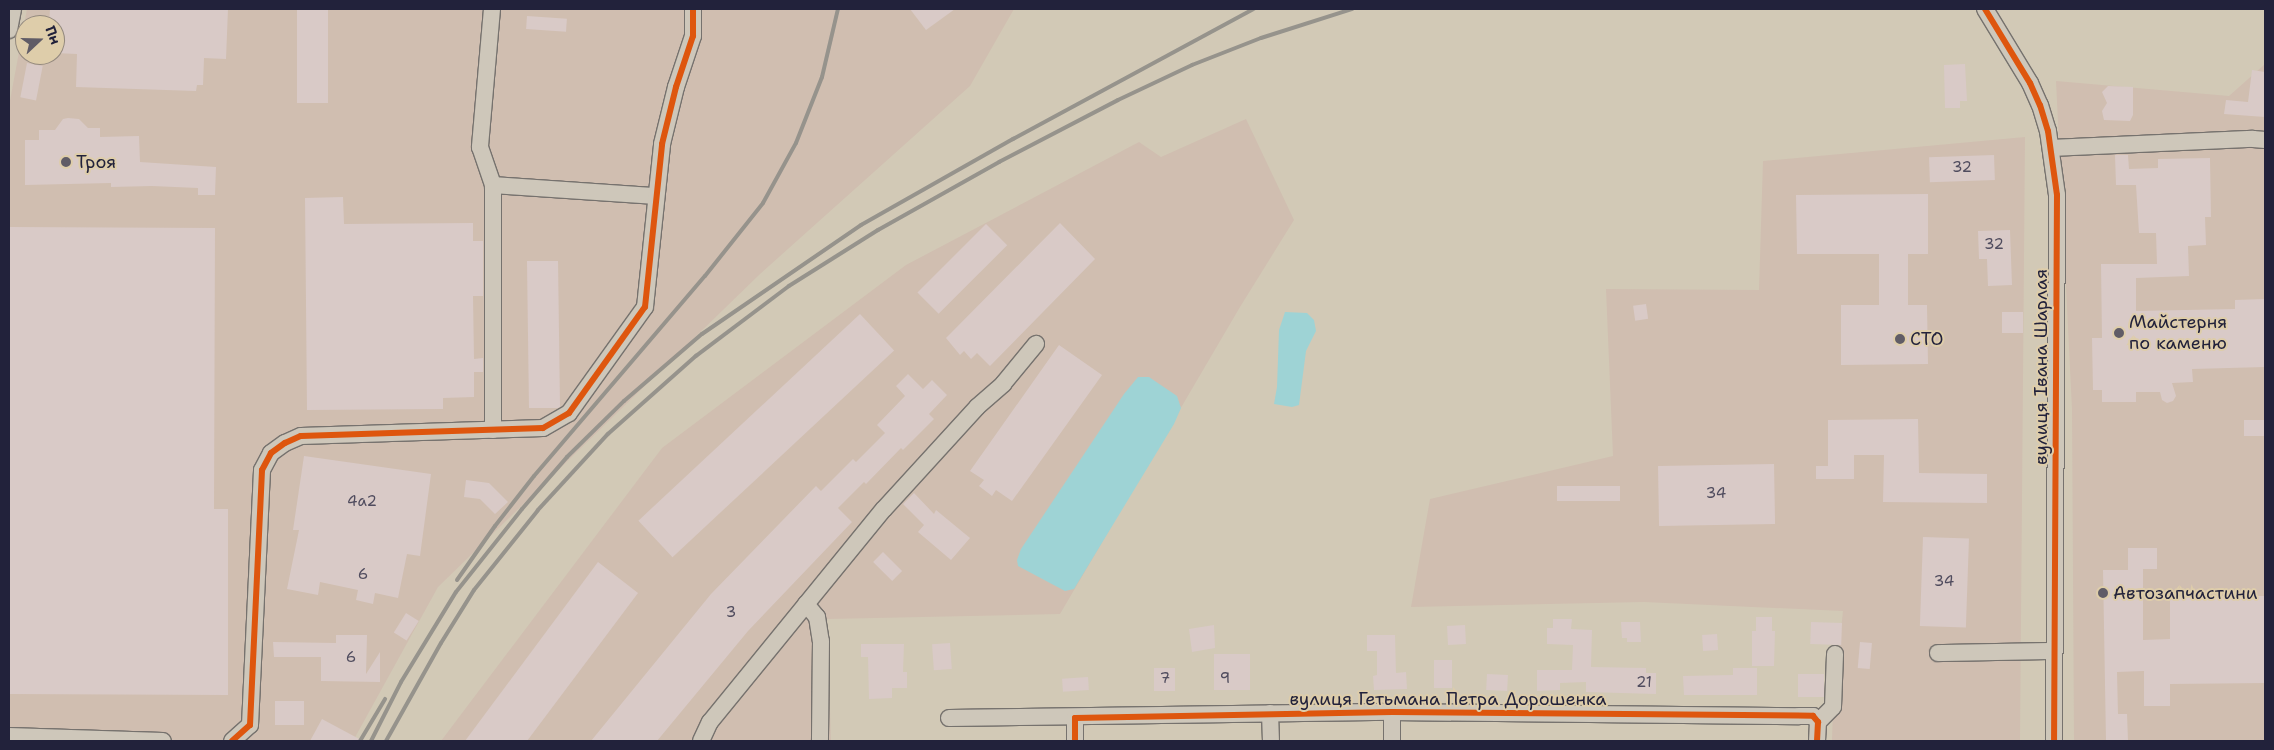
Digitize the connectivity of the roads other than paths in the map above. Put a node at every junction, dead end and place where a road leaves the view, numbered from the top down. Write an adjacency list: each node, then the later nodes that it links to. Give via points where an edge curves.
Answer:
1 (13, 9): 5 (street)
2 (492, 9): 8 (street, via 480,147)
3 (693, 9): 9 (street, via 693,36 662,144)
4 (1985, 9): 7 (street, вулиця Івана Шарлая, via 2030,83 2040,105)
5 (9, 30)
6 (2265, 140): 7 (street)
7 (2051, 148): 13 (street, вулиця Івана Шарлая, via 2057,195)
8 (493, 186): 9 (street); 11 (street)
9 (656, 196): 11 (street, via 645,307 569,413 543,428)
10 (1036, 344): 12 (street, via 1003,384 977,407 884,509)
11 (493, 430): 23 (street, via 301,436 271,453 262,470 250,725)
12 (806, 604): 24 (street, via 710,722); 25 (street, via 816,617 821,641)
13 (2054, 651): 14 (street); 30 (street, вулиця Івана Шарлая)
14 (1938, 653)
15 (1835, 654): 20 (street, via 1833,707)
16 (1392, 712): 17 (street, вулиця Гетьмана Петра Дорошенка); 20 (street, вулиця Гетьмана Петра Дорошенка, via 1813,716); 28 (street)
17 (1270, 714): 19 (street, вулиця Гетьмана Петра Дорошенка); 27 (street)
18 (949, 718): 19 (street, вулиця Гетьмана Петра Дорошенка)
19 (1075, 718): 26 (street)
20 (1818, 722): 29 (street)
21 (9, 736): 22 (street)
22 (162, 741)
23 (232, 741)
24 (701, 741)
25 (820, 741)
26 (1075, 741)
27 (1270, 741)
28 (1392, 741)
29 (1817, 741)
30 (2054, 741)

